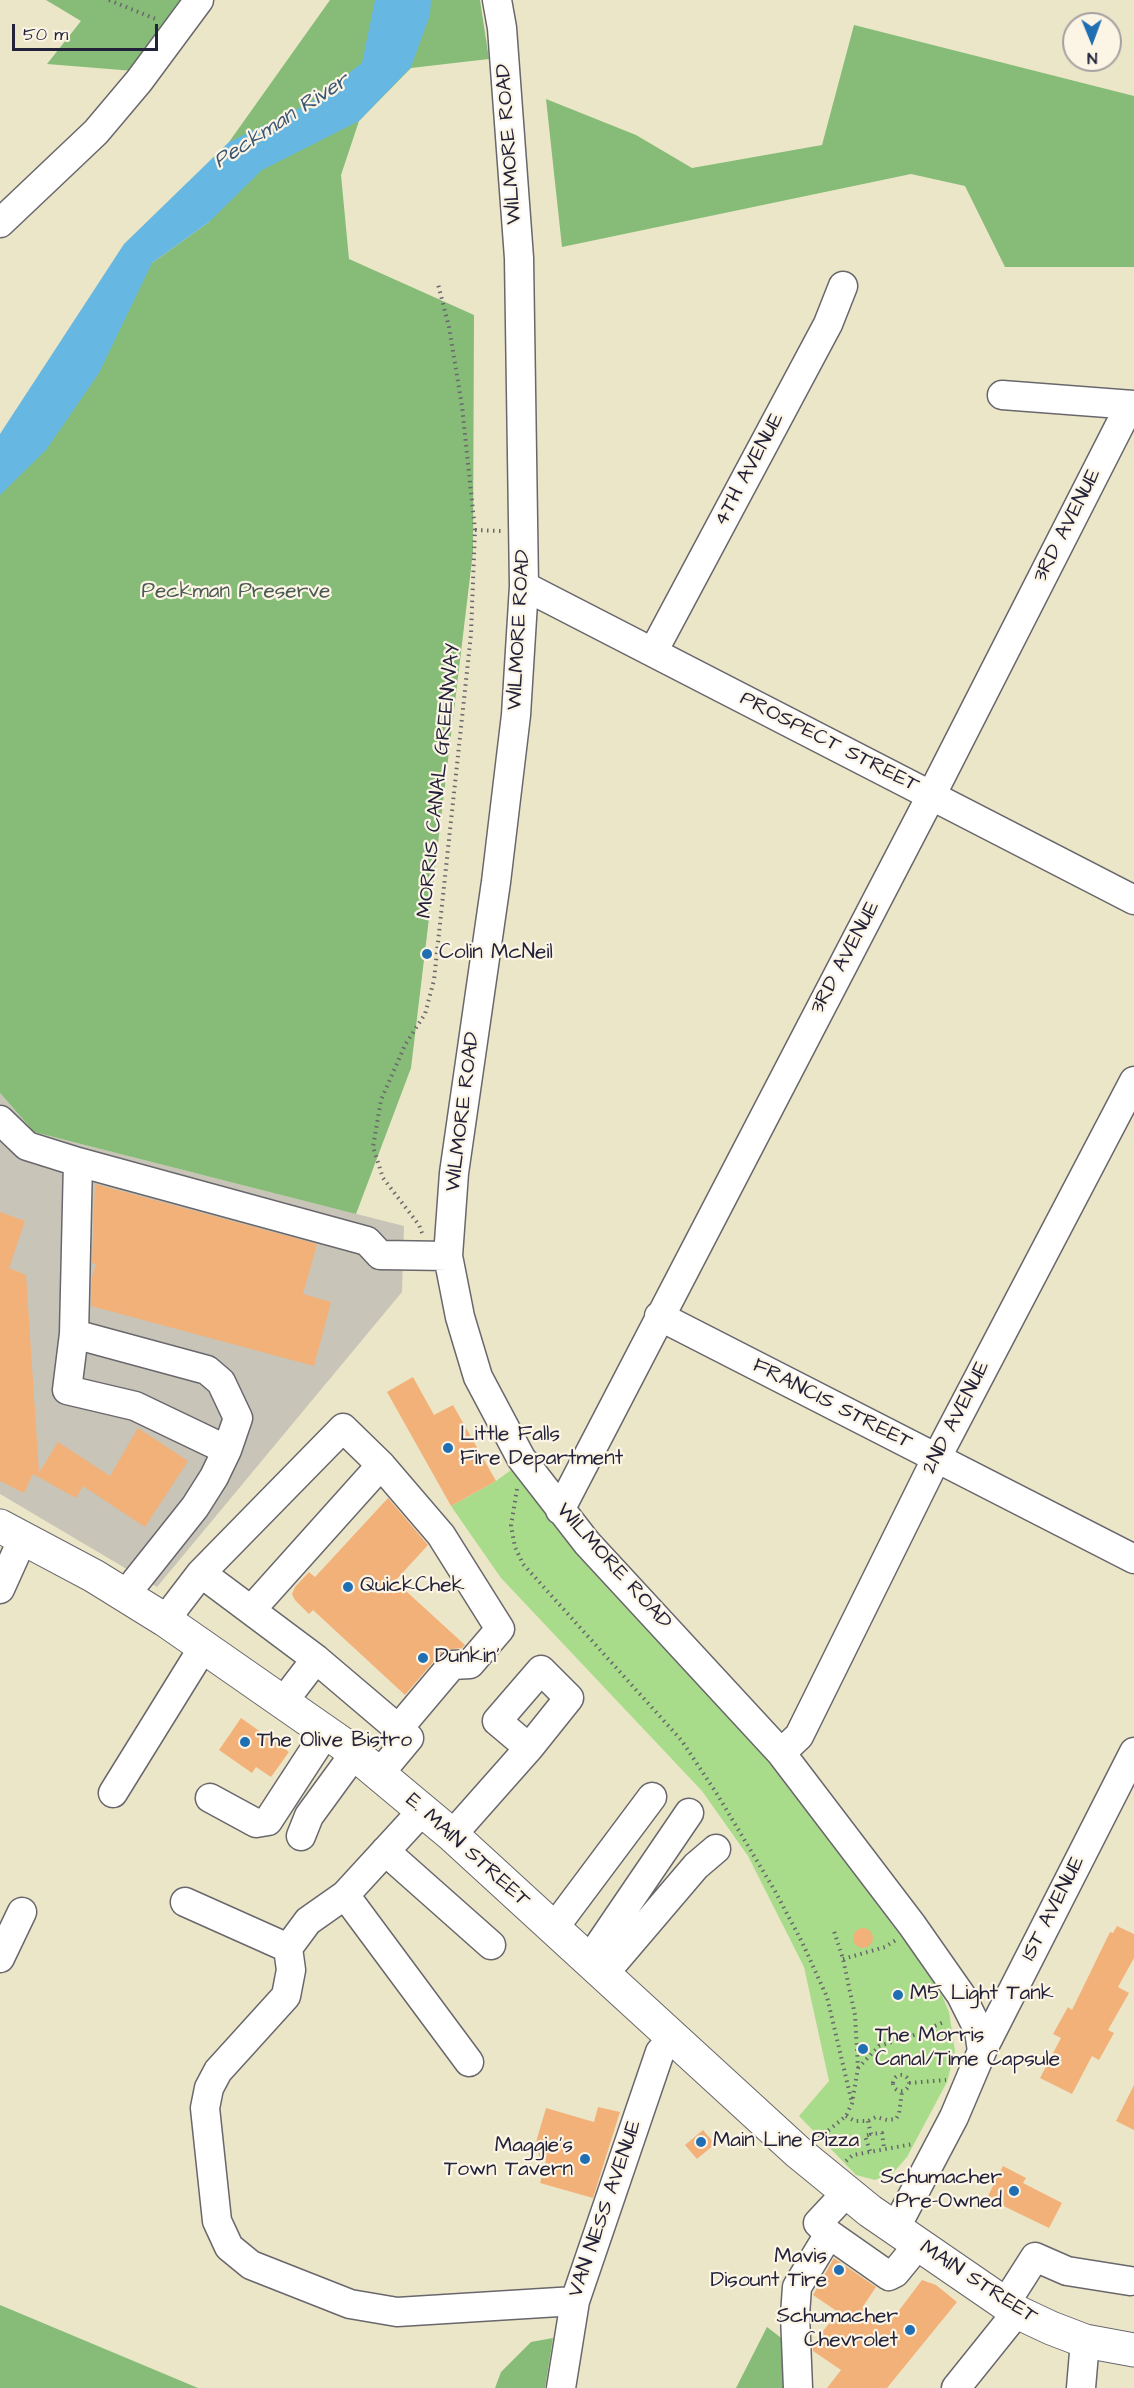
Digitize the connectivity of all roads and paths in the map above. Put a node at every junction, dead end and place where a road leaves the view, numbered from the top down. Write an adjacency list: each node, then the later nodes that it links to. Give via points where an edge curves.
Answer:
1 (109, 0): 4 (path)
2 (199, 0): 4 (street)
3 (497, 0): 10 (street, WILMORE ROAD, via 519,258)
4 (178, 27): 5 (street, via 96,132)
5 (0, 224)
6 (438, 284): 17 (path, MORRIS CANAL GREENWAY, via 462,406 475,530 471,634 434,980 425,1014 405,1045 381,1100 373,1147 383,1178)
7 (843, 286): 11 (street, 4TH AVENUE, via 828,324)
8 (1002, 395): 9 (street)
9 (1132, 405): 12 (street, 3RD AVENUE)
10 (524, 586): 11 (street, PROSPECT STREET); 17 (street, WILMORE ROAD, via 516,715)
11 (653, 652): 12 (street, PROSPECT STREET)
12 (931, 796): 13 (street, PROSPECT STREET); 18 (street, 3RD AVENUE)
13 (1134, 900)
14 (1134, 1082): 22 (street, 2ND AVENUE)
15 (0, 1120): 16 (street, via 27,1146)
16 (78, 1162): 17 (street, via 367,1241 380,1255); 19 (street)
17 (440, 1256): 21 (street, WILMORE ROAD, via 478,1377)
18 (659, 1316): 22 (street, FRANCIS STREET); 24 (street, 3RD AVENUE)
19 (74, 1334): 20 (street, via 67,1390 135,1406); 20 (street, via 207,1370 221,1382 238,1418)
20 (227, 1450): 29 (street, via 195,1507)
21 (521, 1458): 24 (street, WILMORE ROAD); 69 (path, via 511,1526 523,1564 682,1741 717,1794 775,1891 827,1997)
22 (936, 1459): 26 (street, FRANCIS STREET); 39 (street, 2ND AVENUE, via 799,1736)
23 (381, 1464): 27 (street, via 343,1428); 30 (street); 35 (street, via 441,1535 500,1629 470,1664 452,1665)
24 (560, 1510): 39 (street, WILMORE ROAD)
25 (12, 1532): 28 (street); 29 (main road, E. MAIN STREET)
26 (1134, 1559)
27 (201, 1573): 30 (street); 31 (street)
28 (0, 1589)
29 (125, 1595): 31 (main road, E. MAIN STREET)
30 (251, 1610): 33 (street)
31 (165, 1620): 32 (main road, E. MAIN STREET)
32 (204, 1646): 34 (main road, E. MAIN STREET); 41 (street)
33 (316, 1659): 34 (street); 35 (street)
34 (283, 1701): 36 (main road, E. MAIN STREET)
35 (398, 1729): 40 (street, via 409,1738)
36 (326, 1732): 40 (main road, E. MAIN STREET); 43 (street, via 268,1821 256,1822)
37 (529, 1748): 46 (street)
38 (1134, 1752): 63 (street, 1ST AVENUE)
39 (781, 1753): 53 (street, WILMORE ROAD)
40 (367, 1764): 44 (main road, E. MAIN STREET); 47 (street, via 309,1816)
41 (113, 1793)
42 (652, 1797): 54 (street)
43 (210, 1798)
44 (423, 1810): 46 (main road, E. MAIN STREET); 49 (street)
45 (689, 1813): 60 (street)
46 (452, 1835): 54 (main road, E. MAIN STREET)
47 (301, 1836)
48 (716, 1849): 60 (street)
49 (385, 1851): 50 (street); 56 (street)
50 (345, 1895): 57 (street, via 308,1921); 64 (street)
51 (185, 1902): 57 (street)
52 (21, 1912): 58 (street)
53 (912, 1926): 59 (path, via 885,1947); 63 (street, WILMORE ROAD, via 969,2008)
54 (554, 1928): 60 (main road, E. MAIN STREET)
55 (834, 1931): 59 (path)
56 (491, 1945)
57 (288, 1948): 81 (street, via 291,1970 286,1996 218,2072 209,2088 205,2108 217,2221 229,2247 251,2265 350,2304 396,2312)
58 (0, 1958)
59 (843, 1959): 65 (path, via 855,2015)
60 (597, 1967): 62 (main road, E. MAIN STREET)
61 (946, 2022): 65 (path, via 879,2046)
62 (673, 2038): 76 (main road, E. MAIN STREET); 81 (street, VAN NESS AVENUE, via 660,2052)
63 (982, 2051): 66 (street, 1ST AVENUE)
64 (469, 2062)
65 (858, 2068): 69 (path)
66 (971, 2079): 67 (path); 73 (street, 1ST AVENUE)
67 (909, 2083): 68 (path); 68 (path, via 906,2076 895,2076 893,2086)
68 (902, 2091): 71 (path, via 896,2119 876,2117)
69 (852, 2103): 70 (path)
70 (846, 2116): 71 (path); 76 (path)
71 (868, 2121): 72 (path)
72 (871, 2134): 74 (path, via 882,2133); 75 (path, via 865,2136)
73 (942, 2140): 74 (path); 79 (street, 1ST AVENUE)
74 (884, 2148): 75 (path)
75 (870, 2151): 77 (path, via 853,2155)
76 (799, 2153): 77 (main road, E. MAIN STREET)
77 (837, 2185): 78 (street, via 818,2223); 79 (main road, E. MAIN STREET)
78 (829, 2234): 79 (street, 1ST AVENUE, via 889,2276 896,2273); 86 (street, via 796,2287)
79 (906, 2237): 82 (main road, MAIN STREET)
80 (1130, 2281): 82 (street, via 1067,2271 1035,2257)
81 (575, 2301): 85 (street, VAN NESS AVENUE)
82 (1011, 2308): 83 (main road, MAIN STREET); 87 (street)
83 (1085, 2341): 84 (main road, MAIN STREET); 88 (street)
84 (1134, 2350)
85 (561, 2388)
86 (798, 2388)
87 (956, 2388)
88 (1081, 2388)

